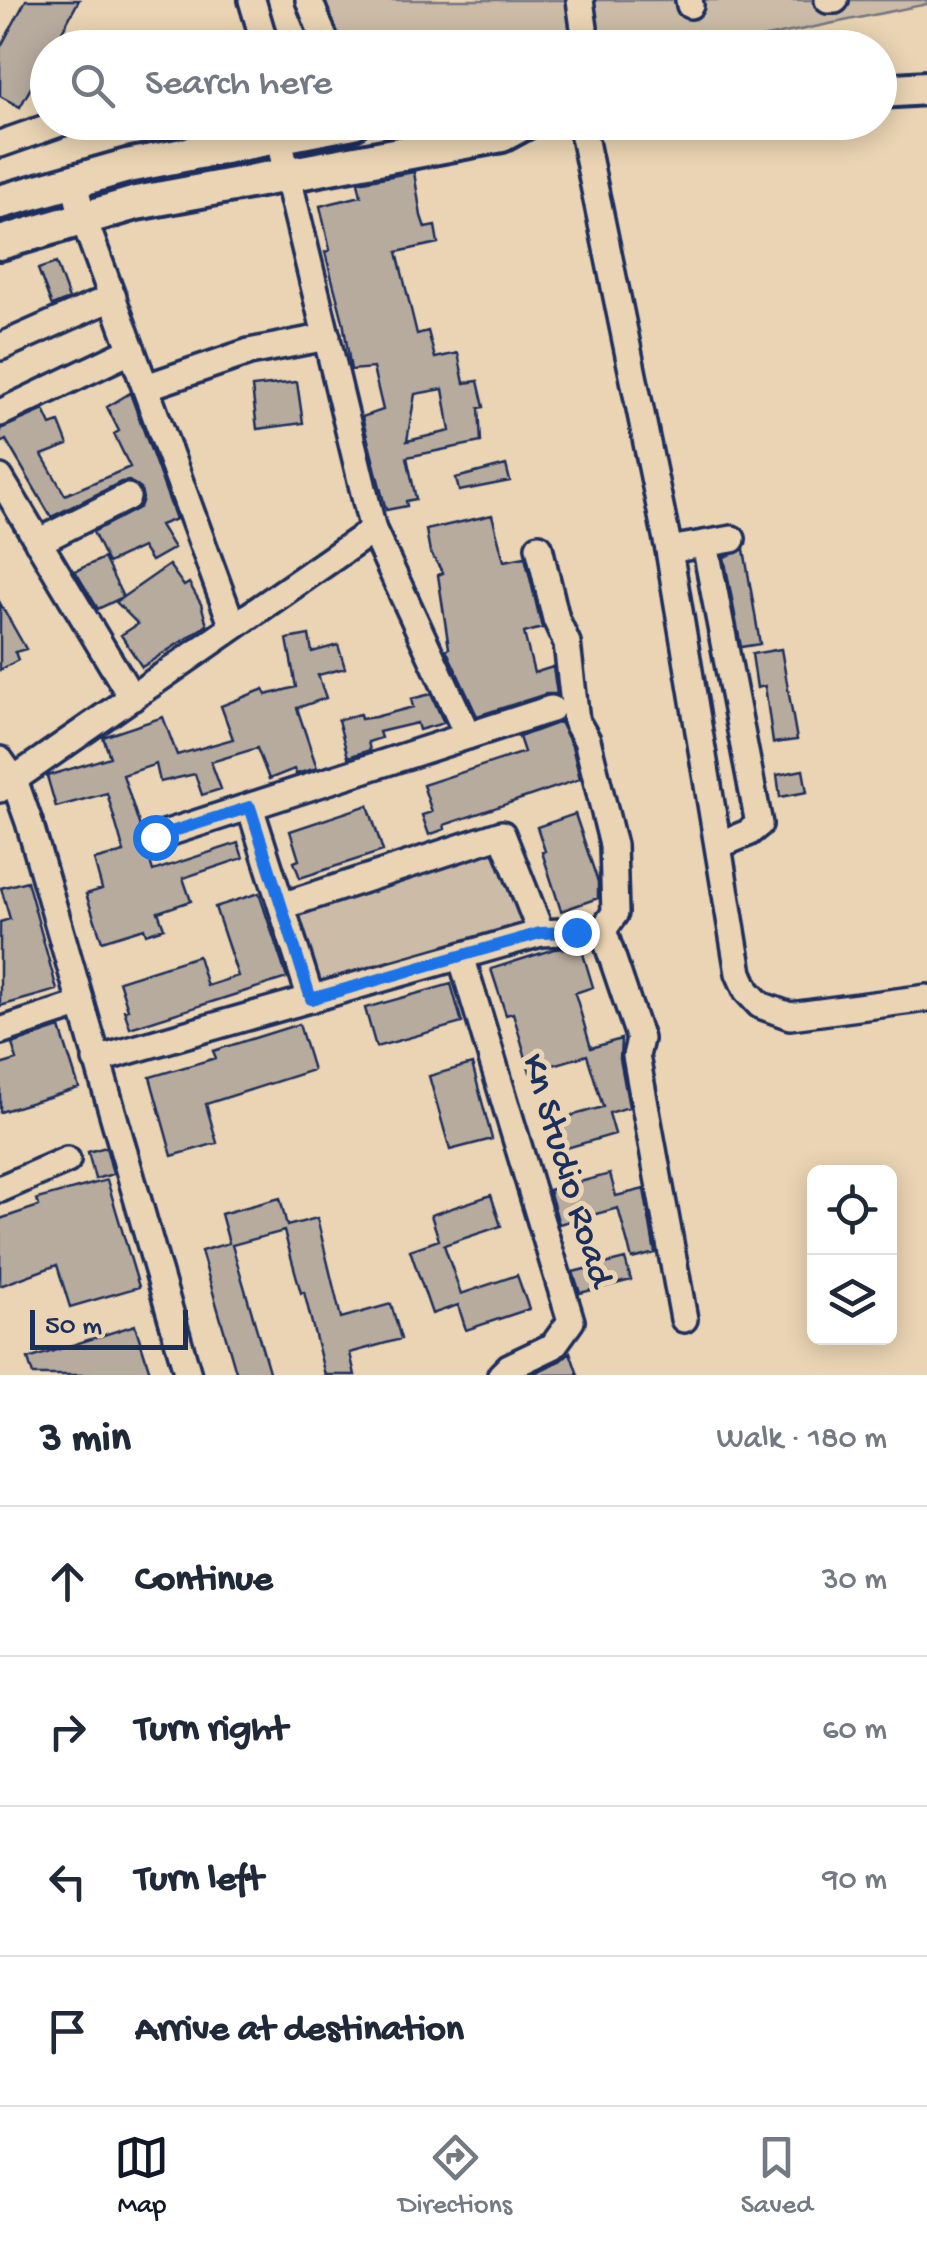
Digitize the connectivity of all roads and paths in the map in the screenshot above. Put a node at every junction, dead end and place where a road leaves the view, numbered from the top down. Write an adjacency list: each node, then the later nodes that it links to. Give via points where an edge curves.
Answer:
1 (252, 0): 5 (street)
2 (310, 0): 6 (street)
3 (580, 0): 4 (street)
4 (584, 28)
5 (261, 30)
6 (321, 30)
7 (927, 88): 8 (main road)
8 (897, 90)
9 (30, 133): 14 (street)
10 (259, 140): 16 (main road)
11 (279, 140): 15 (street)
12 (475, 140): 15 (main road)
13 (584, 140): 33 (street)
14 (0, 144)
15 (288, 174): 18 (main road); 21 (street)
16 (73, 180): 17 (main road); 18 (street)
17 (0, 202)
18 (84, 217): 19 (main road); 20 (street)
19 (0, 243)
20 (113, 296): 22 (street); 23 (street)
21 (327, 337): 24 (street, via 249,352); 28 (street)
22 (0, 347)
23 (132, 350): 24 (street); 25 (street)
24 (146, 387): 34 (street)
25 (0, 414)
26 (0, 478): 30 (street)
27 (127, 497): 30 (street)
28 (373, 530): 34 (street); 37 (street)
29 (732, 540): 31 (street)
30 (38, 542): 35 (street)
31 (704, 544): 33 (street); 41 (street, via 759,824)
32 (539, 547): 43 (street, via 567,644 576,720 613,844 616,913)
33 (669, 550): 41 (street)
34 (234, 627): 35 (street)
35 (132, 698): 38 (street)
36 (551, 709): 37 (street)
37 (468, 736): 39 (street)
38 (5, 776): 48 (street)
39 (250, 807): 40 (street); 42 (street)
40 (155, 837)
41 (719, 845): 46 (street, via 739,972 760,1005 790,1016)
42 (282, 906): 44 (street, via 502,834); 47 (street)
43 (603, 930): 44 (street); 53 (street, via 640,1039 636,1056)
44 (540, 933): 45 (street)
45 (461, 956): 47 (street); 55 (street, Kn Studio Road, via 571,1321 553,1346)
46 (927, 998)
47 (311, 999): 50 (street)
48 (80, 1005): 49 (street); 50 (street)
49 (0, 1031)
50 (96, 1060): 54 (street)
51 (67, 1160): 52 (street)
52 (0, 1190)
53 (684, 1318)
54 (188, 1375)
55 (502, 1375)

